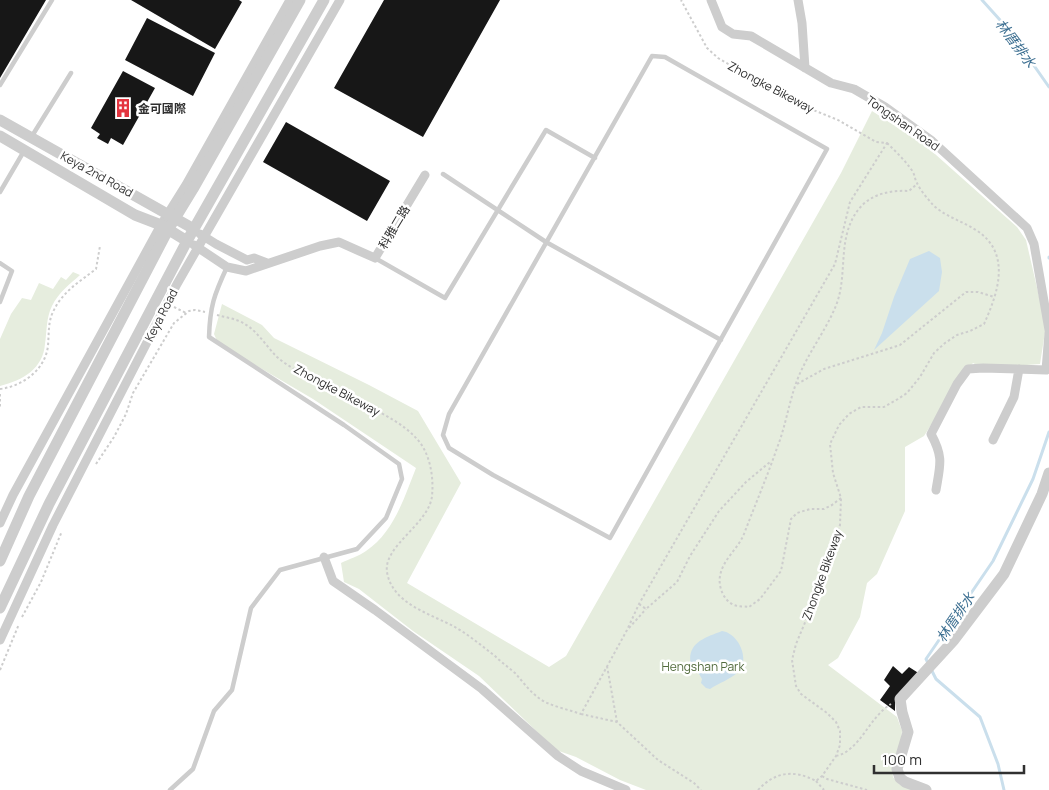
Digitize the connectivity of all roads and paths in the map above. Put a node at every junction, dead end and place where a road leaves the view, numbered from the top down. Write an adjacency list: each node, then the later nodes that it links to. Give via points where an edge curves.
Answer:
1 (52, 0): 11 (lane)
2 (290, 0): 23 (street)
3 (300, 0): 23 (street, via 193,189)
4 (324, 0): 25 (street, Keya Road)
5 (340, 0): 26 (street, Keya Road)
6 (681, 0): 15 (path, Zhongke Bikeway, via 707,48 718,58 796,103 838,120 876,142)
7 (711, 0): 9 (street, Tongshan Road, via 722,27 733,34 751,36)
8 (798, 0): 9 (street)
9 (805, 68): 40 (street, Tongshan Road, via 831,83 854,89 925,135 1027,228 1034,244)
10 (71, 73): 14 (lane)
11 (0, 85)
12 (0, 120): 14 (street, Keya 2nd Road)
13 (0, 136): 16 (street, Keya 2nd Road)
14 (31, 137): 23 (street, Keya 2nd Road)
15 (887, 144): 20 (path, Zhongke Bikeway, via 898,153); 59 (path, via 850,202 835,264)
16 (25, 150): 21 (lane); 24 (street, Keya 2nd Road, via 135,215)
17 (595, 158): 22 (lane, via 546,130); 28 (lane); 41 (lane, via 652,56 665,57 827,149)
18 (443, 174): 22 (lane)
19 (425, 175): 31 (street, 科雅二路)
20 (917, 184): 35 (path, Zhongke Bikeway, via 933,204 978,231 993,247 999,270); 44 (path, via 909,191 879,194 859,208 844,241 843,279 835,308)
21 (0, 192)
22 (497, 210): 28 (lane); 31 (lane, via 445,298)
23 (171, 216): 24 (street); 25 (street, Keya 2nd Road)
24 (164, 228): 27 (street, Keya 2nd Road); 55 (street); 58 (street)
25 (194, 229): 26 (street, 科雅二路); 27 (street, Keya Road)
26 (205, 237): 30 (street, Keya Road); 33 (street, 科雅二路, via 247,260 254,258)
27 (187, 241): 30 (street, 科雅二路); 60 (street, Keya Road, via 49,504)
28 (546, 242): 41 (lane); 41 (lane, via 448,414 443,435 449,448 493,474 610,538)
29 (100, 246): 45 (path, via 96,269 68,289 50,317 44,361 28,378)
30 (198, 248): 34 (street, 科雅二路); 37 (street, Keya Road)
31 (375, 258): 33 (street, 科雅二路, via 339,242)
32 (0, 262): 36 (lane, via 12,271)
33 (267, 263): 34 (street, 科雅二路, via 246,271)
34 (227, 267): 39 (lane)
35 (994, 297): 44 (path, via 966,292 900,345 824,369); 54 (path, Zhongke Bikeway, via 984,324 945,343 934,353 907,393 884,407 861,408 849,414 839,425 830,444 832,473)
36 (0, 302)
37 (167, 304): 38 (path); 63 (street, Keya Road, via 53,525)
38 (186, 313): 39 (path, Zhongke Bikeway, via 195,310); 50 (path, via 174,323 156,352 114,437)
39 (210, 313): 57 (lane, via 209,338 399,464 402,479 386,518 357,548); 67 (path, Zhongke Bikeway, via 240,321 278,357 307,377 385,415 417,439 429,463 432,498 428,511 389,560 390,582 398,594 412,605 478,643 544,701)
40 (1049, 332): 43 (street, Tongshan Road)
41 (721, 340)
42 (1019, 369): 43 (street, Tongshan Road); 48 (street, via 1014,397); 52 (street, Tongshan Road, via 968,369 957,384 930,434 939,450)
43 (1048, 371)
44 (796, 384): 49 (path)
45 (0, 389)
46 (0, 394): 47 (path)
47 (0, 407)
48 (993, 440)
49 (772, 461): 54 (path, via 740,543 726,561 720,577 723,594 734,605 749,607 760,599 781,571 791,519 810,509 824,510); 61 (path, via 746,482 719,511 677,582)
50 (96, 464)
51 (1049, 473): 53 (street)
52 (936, 490)
53 (1046, 495): 66 (street, via 1004,574 936,660)
54 (841, 498): 69 (path, Zhongke Bikeway, via 840,525 792,660 796,686 836,722 840,731)
55 (0, 523)
56 (64, 526): 65 (path)
57 (324, 557): 72 (lane, via 280,570 251,608 232,690 214,711 193,769); 73 (street, via 333,582 482,689 558,756 581,771)
58 (0, 561)
59 (639, 604): 61 (path); 62 (path)
60 (0, 608)
61 (646, 609): 62 (path)
62 (627, 630): 64 (path)
63 (0, 640)
64 (607, 666): 67 (path); 68 (path)
65 (0, 670)
66 (900, 699): 69 (path, via 879,714 846,754); 78 (street, via 908,732 897,770 900,778)
67 (581, 714): 68 (path, Zhongke Bikeway)
68 (617, 722): 74 (path, via 658,760)
69 (836, 756): 70 (path, Zhongke Bikeway)
70 (822, 776): 71 (path, Zhongke Bikeway); 77 (path)
71 (816, 781): 75 (path, via 794,773 779,775 766,781); 76 (path)
72 (170, 790)
73 (626, 790)
74 (701, 790)
75 (758, 790)
76 (824, 790)
77 (867, 790)
78 (926, 790)

